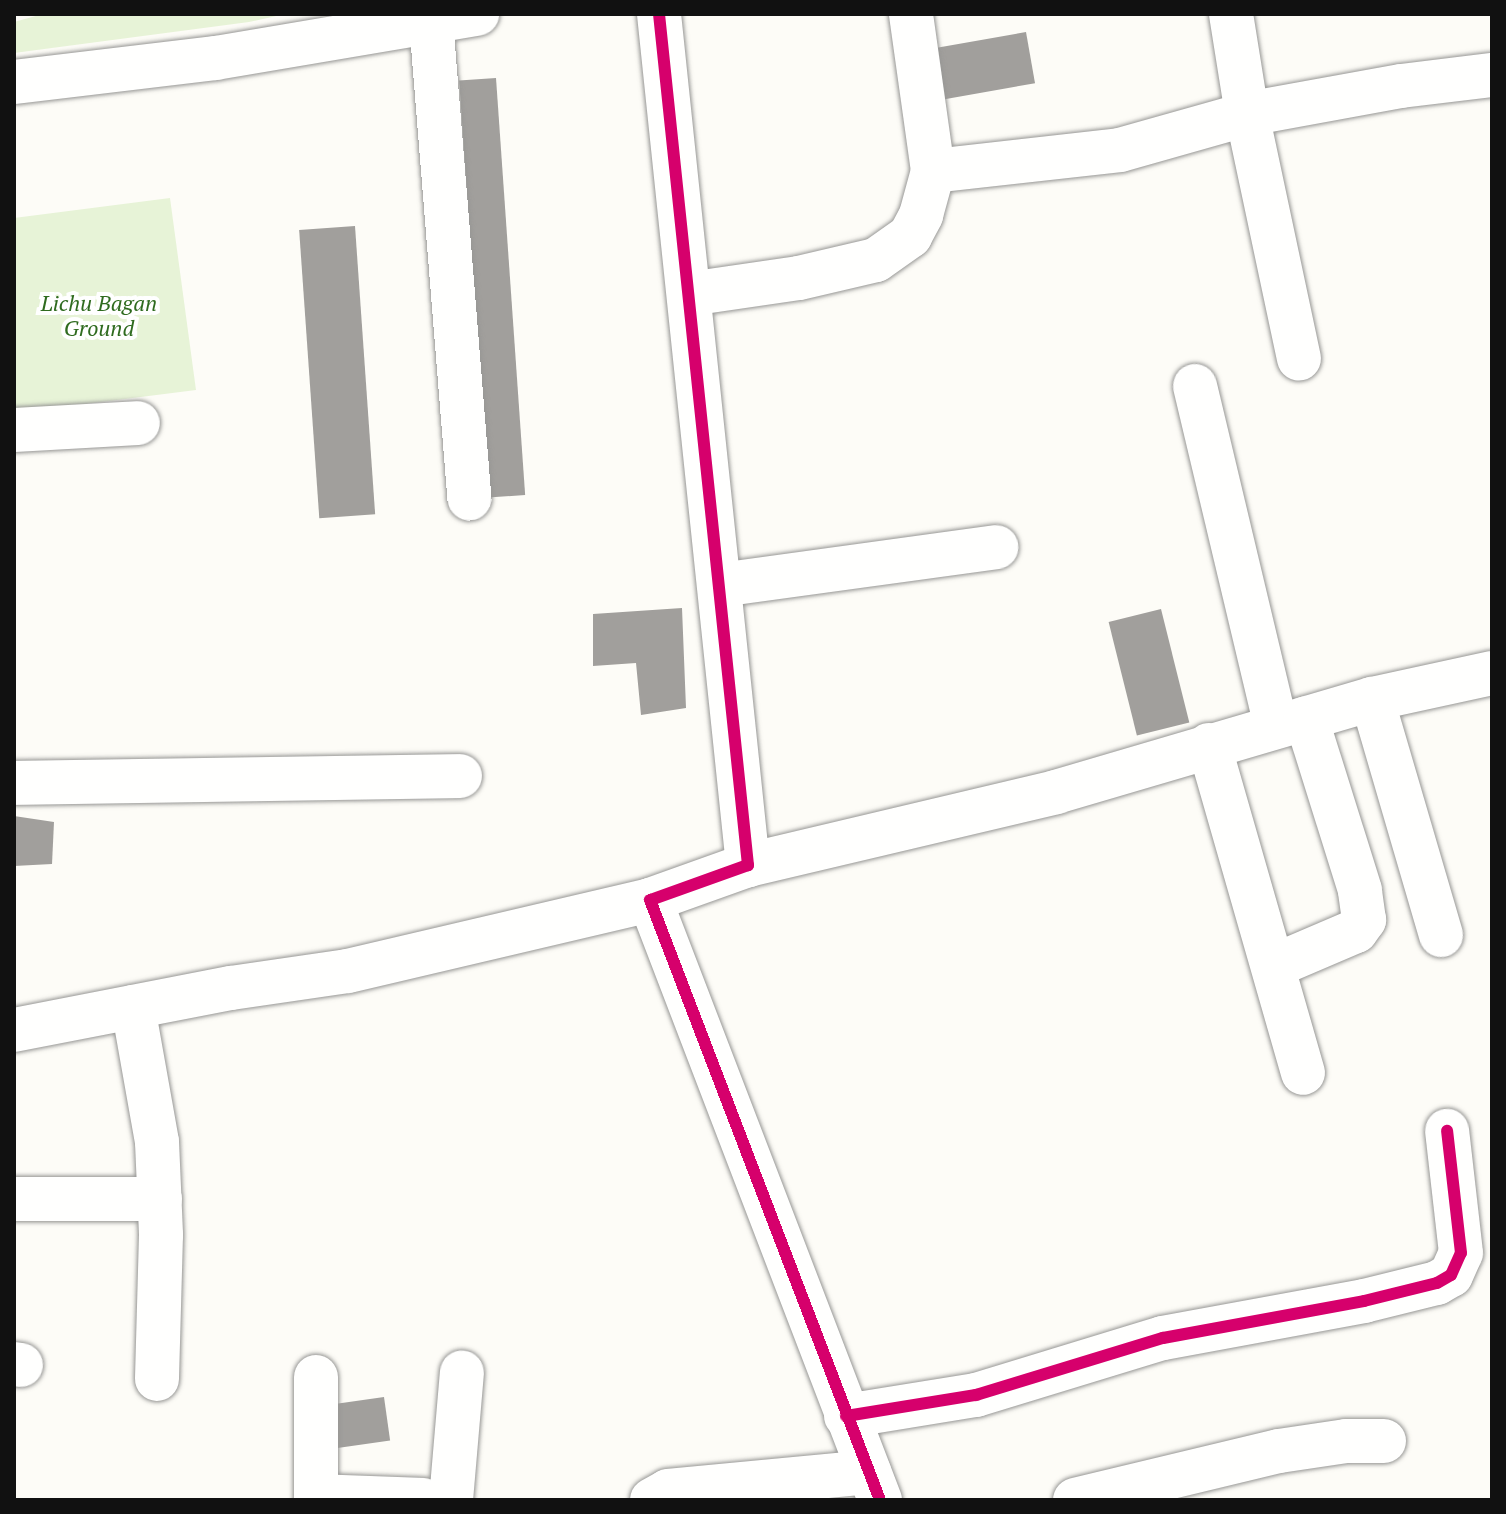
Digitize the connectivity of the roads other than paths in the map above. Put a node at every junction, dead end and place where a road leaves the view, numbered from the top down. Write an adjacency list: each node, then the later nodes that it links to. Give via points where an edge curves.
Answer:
1 (477, 14): 5 (street)
2 (659, 14): 10 (street)
3 (911, 14): 9 (street)
4 (1231, 14): 8 (street)
5 (431, 21): 7 (street, via 216,58); 15 (street)
6 (1492, 75): 8 (street)
7 (14, 82)
8 (1247, 114): 9 (street, via 1120,150); 11 (street)
9 (933, 171): 10 (street, via 910,236 876,260)
10 (689, 294): 17 (street)
11 (1299, 359)
12 (1195, 386): 20 (street)
13 (138, 423): 14 (street)
14 (14, 430)
15 (469, 498)
16 (996, 547): 17 (street)
17 (720, 585): 24 (street)
18 (1492, 673): 19 (street)
19 (1372, 699): 20 (street); 26 (street)
20 (1291, 722): 21 (street); 27 (street, via 1360,890 1364,920 1356,931)
21 (1209, 745): 24 (street, via 1056,792); 27 (street)
22 (460, 776): 23 (street)
23 (14, 783)
24 (748, 865): 25 (street)
25 (650, 900): 28 (street, via 348,971); 37 (street)
26 (1441, 935)
27 (1274, 966): 30 (street)
28 (133, 1007): 29 (street); 33 (street, via 154,1111)
29 (14, 1030)
30 (1303, 1073)
31 (1447, 1131): 37 (street, via 1461,1253 1451,1275 1437,1283 1163,1338 976,1395)
32 (14, 1199): 33 (street)
33 (160, 1199): 36 (street)
34 (462, 1372): 42 (street)
35 (316, 1377): 40 (street)
36 (157, 1379)
37 (846, 1416): 39 (street)
38 (1384, 1441): 44 (street, via 1279,1451)
39 (875, 1486): 43 (street, via 668,1491)
40 (316, 1498): 41 (street)
41 (423, 1500)
42 (451, 1500)
43 (652, 1500)
44 (1075, 1500)

